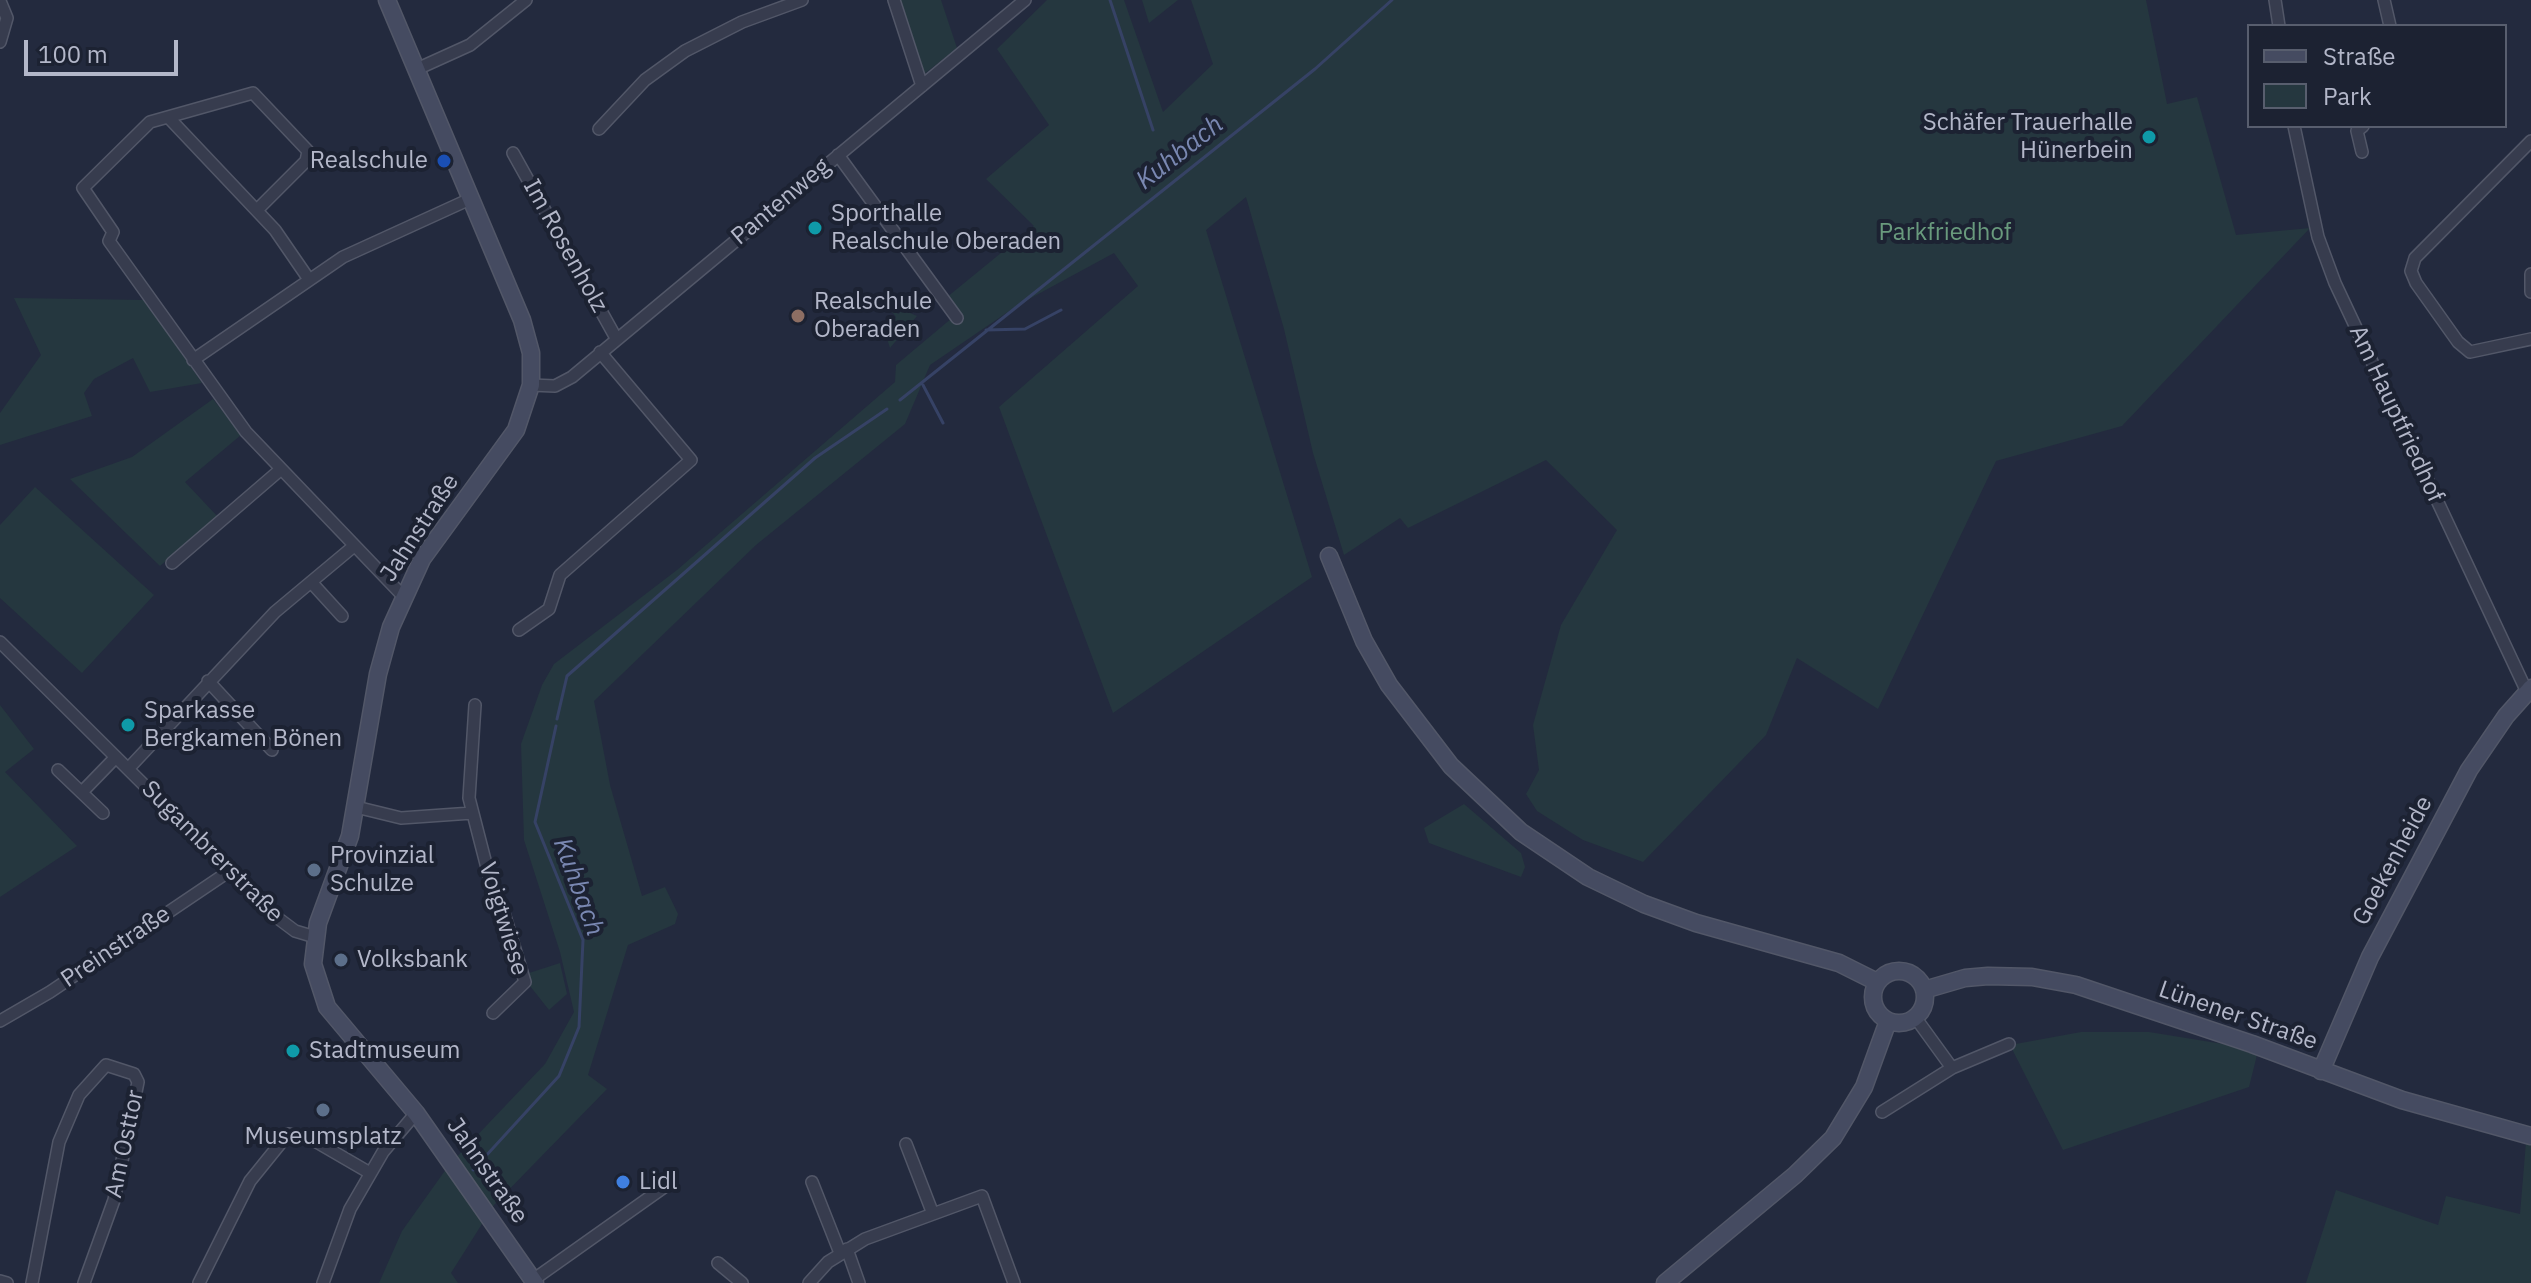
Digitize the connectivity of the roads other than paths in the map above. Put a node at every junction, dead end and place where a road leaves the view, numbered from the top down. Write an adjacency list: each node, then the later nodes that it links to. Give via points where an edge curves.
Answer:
1 (387, 0): 12 (main road, Jahnstraße)
2 (526, 0): 12 (street, via 470,45)
3 (802, 0): 17 (street, via 685,51 645,80)
4 (894, 0): 13 (street)
5 (1025, 0): 13 (street, Pantenweg)
6 (2275, 0): 9 (street)
7 (2384, 0): 10 (street)
8 (0, 1): 11 (street, via 7,18)
9 (2279, 24)
10 (2390, 24)
11 (0, 42)
12 (417, 69): 22 (main road, Jahnstraße)
13 (922, 86): 21 (street, Pantenweg)
14 (169, 118): 23 (street); 23 (street, via 253,93 308,151 306,161); 31 (street, via 150,122 83,188 113,232 109,241)
15 (2294, 128): 43 (street, Am Hauptfriedhof, via 2318,237 2335,283)
16 (2361, 128): 19 (street)
17 (599, 129)
18 (2531, 141): 29 (street, via 2415,258 2411,271 2470,352)
19 (2362, 152)
20 (513, 153): 28 (street, Im Rosenholz)
21 (838, 155): 27 (street); 28 (street, Pantenweg)
22 (470, 199): 25 (street); 32 (main road, Jahnstraße, via 527,335)
23 (257, 210): 25 (street)
24 (2531, 274): 26 (street)
25 (308, 278): 31 (street)
26 (2531, 292)
27 (957, 318)
28 (616, 338): 30 (street, Pantenweg)
29 (2531, 339)
30 (600, 352): 32 (street, Pantenweg, via 565,382); 40 (street, via 691,460 560,575 549,609)
31 (193, 360): 33 (street)
32 (531, 385): 38 (main road, Jahnstraße, via 511,438 422,559)
33 (280, 470): 34 (street); 36 (street)
34 (354, 546): 37 (street); 38 (street)
35 (1329, 556): 55 (main road, via 1364,641 1389,685 1451,766 1521,832 1564,863 1644,904 1839,963)
36 (172, 563)
37 (311, 582): 39 (street); 42 (street)
38 (403, 596): 50 (main road, Jahnstraße, via 378,674)
39 (342, 616)
40 (519, 630)
41 (0, 642): 46 (street, Sugambrerstraße)
42 (208, 681): 45 (street); 47 (street)
43 (2529, 690): 63 (main road, Goekenheide, via 2490,736 2461,784 2370,957)
44 (475, 705): 52 (street, Voigtwiese)
45 (272, 750)
46 (116, 757): 47 (street, Sugambrerstraße); 49 (street)
47 (128, 769): 53 (street, Sugambrerstraße)
48 (58, 770): 49 (street)
49 (82, 792): 51 (street)
50 (356, 807): 52 (street, via 401,818); 54 (main road, Jahnstraße, via 343,862)
51 (103, 813)
52 (472, 813): 57 (street, Voigtwiese, via 525,982)
53 (231, 870): 54 (street, Sugambrerstraße, via 287,926); 59 (street, Preinstraße)
54 (315, 937): 65 (main road, Jahnstraße, via 315,978 327,1007)
55 (1877, 982): 56 (main road, via 1890,972 1905,971); 60 (main road, via 1873,1004)
56 (1924, 990): 58 (main road, via 1923,1008); 63 (main road, Lünener Straße, via 1988,976 2076,985)
57 (493, 1013)
58 (1915, 1017): 60 (main road); 62 (street)
59 (0, 1021)
60 (1888, 1021): 85 (main road, via 1864,1087 1833,1138)
61 (2009, 1044): 62 (street)
62 (1952, 1068): 64 (street)
63 (2321, 1071): 66 (main road, Lünener Straße)
64 (1882, 1112)
65 (416, 1113): 68 (street); 75 (main road, Jahnstraße)
66 (2531, 1136)
67 (906, 1144): 71 (street)
68 (370, 1173): 79 (street, via 308,1137 288,1134 250,1181); 80 (street, via 340,1229)
69 (812, 1182): 72 (street)
70 (667, 1185): 75 (street, Jahnstraße)
71 (933, 1214): 72 (street); 84 (street, via 982,1196)
72 (844, 1251): 82 (street); 83 (street)
73 (718, 1263): 81 (street)
74 (0, 1281): 76 (street)
75 (534, 1282)
76 (7, 1283)
77 (32, 1283): 78 (street, Am Osttor, via 59,1142 79,1095 106,1065 134,1074 138,1082 114,1200)
78 (84, 1283)
79 (199, 1283)
80 (323, 1283)
81 (742, 1283)
82 (809, 1283)
83 (859, 1283)
84 (1014, 1283)
85 (1665, 1283)

